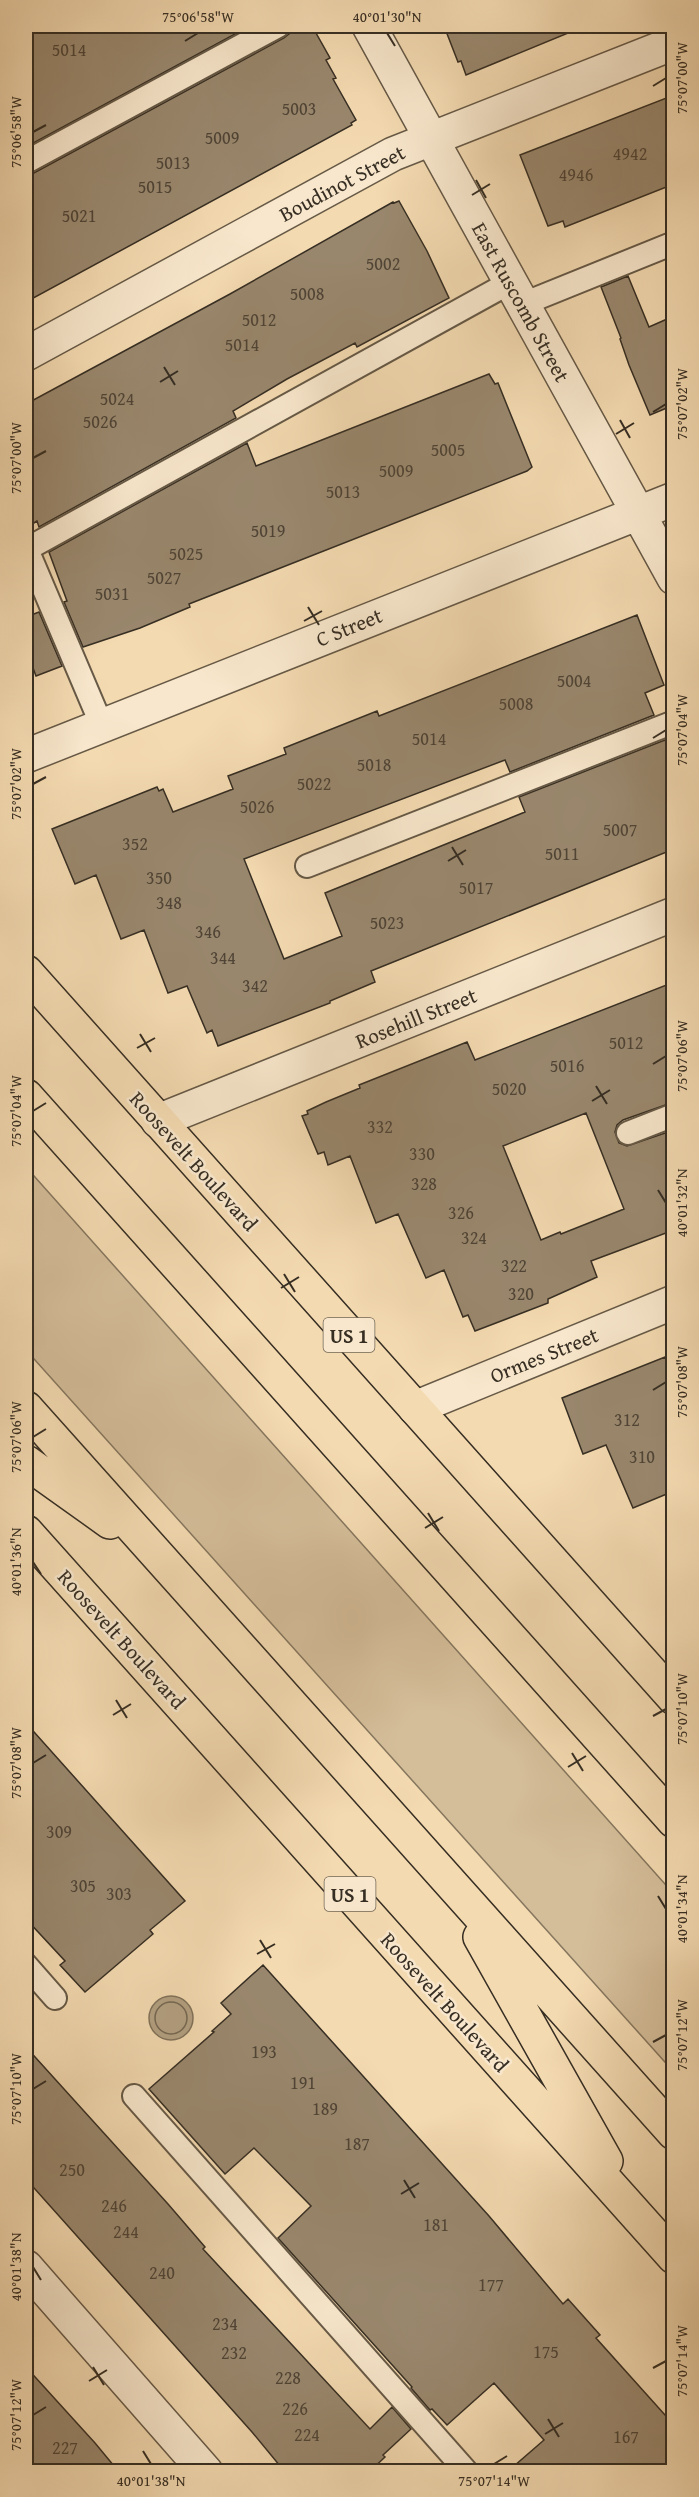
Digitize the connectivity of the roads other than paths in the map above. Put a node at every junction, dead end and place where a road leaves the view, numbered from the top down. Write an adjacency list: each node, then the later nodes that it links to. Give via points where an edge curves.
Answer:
1 (278, 26): 5 (lane)
2 (369, 26): 4 (street, East Ruscomb Street)
3 (674, 43): 4 (street, Boudinot Street)
4 (432, 138): 7 (street, East Ruscomb Street); 8 (street, Boudinot Street, via 393,154)
5 (26, 162)
6 (674, 243): 7 (lane)
7 (517, 293): 10 (street, East Ruscomb Street); 11 (lane)
8 (26, 354)
9 (674, 499): 10 (street, C Street)
10 (637, 513): 12 (street, East Ruscomb Street); 14 (street, C Street)
11 (26, 548): 14 (lane)
12 (674, 578)
13 (674, 722): 16 (lane)
14 (102, 726): 15 (street, C Street)
15 (26, 756)
16 (307, 866)
17 (674, 914): 21 (street, Rosehill Street)
18 (26, 972): 21 (highway, Roosevelt Boulevard / US 1)
19 (26, 1096): 30 (highway)
20 (674, 1115): 22 (lane)
21 (158, 1121): 25 (highway, Roosevelt Boulevard / US 1)
22 (627, 1133)
23 (674, 1302): 25 (street, Ormes Street)
24 (26, 1408): 28 (highway)
25 (415, 1408): 29 (highway, Roosevelt Boulevard / US 1)
26 (26, 1462): 28 (highway)
27 (26, 1532): 36 (highway, Roosevelt Boulevard / US 1)
28 (158, 1556): 31 (highway)
29 (674, 1698)
30 (674, 1821)
31 (450, 1883): 35 (highway); 36 (highway)
32 (26, 1965): 33 (lane)
33 (55, 1998)
34 (134, 2096): 40 (lane)
35 (674, 2133)
36 (636, 2216): 37 (highway, Roosevelt Boulevard / US 1)
37 (674, 2257)
38 (26, 2266): 39 (street)
39 (206, 2472)
40 (467, 2472)

